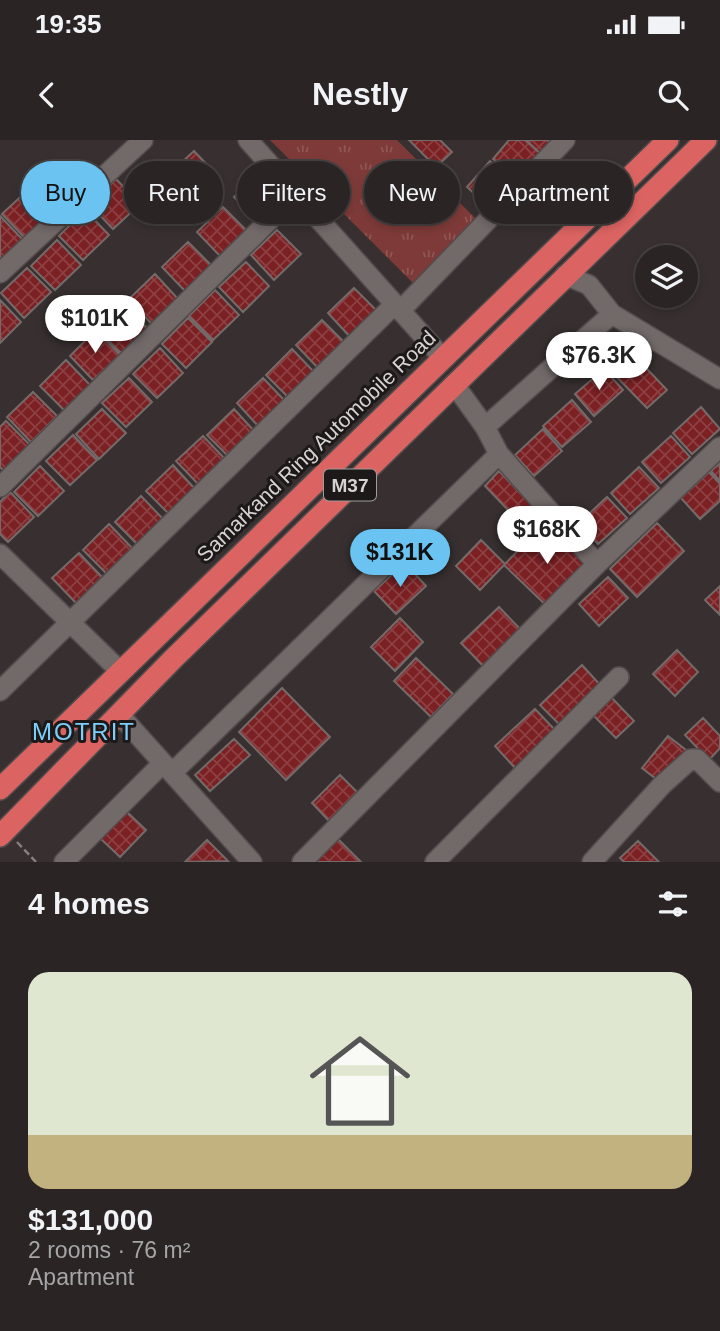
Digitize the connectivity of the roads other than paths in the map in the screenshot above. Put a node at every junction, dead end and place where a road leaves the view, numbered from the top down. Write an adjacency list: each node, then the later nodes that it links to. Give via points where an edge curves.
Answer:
1 (143, 140): 10 (street)
2 (248, 140): 6 (street)
3 (565, 140): 13 (street)
4 (668, 140): 9 (highway, Samarkand Ring Automobile Road / M37)
5 (706, 140): 11 (highway, M37)
6 (267, 161)
7 (266, 224): 22 (street)
8 (324, 224): 13 (street)
9 (547, 257): 11 (highway, via 548,274); 12 (highway, Samarkand Ring Automobile Road / M37)
10 (0, 273)
11 (565, 275): 14 (street, via 589,285); 15 (highway, M37)
12 (500, 303): 15 (highway, via 516,306); 16 (highway, Samarkand Ring Automobile Road / M37)
13 (397, 308): 16 (street); 25 (street)
14 (612, 314): 17 (street); 19 (street)
15 (518, 321): 18 (highway, M37)
16 (442, 357): 26 (highway, Samarkand Ring Automobile Road / M37)
17 (720, 379)
18 (454, 384): 19 (street); 29 (highway, M37)
19 (485, 427): 21 (street)
20 (720, 447): 24 (street)
21 (499, 454): 24 (street); 30 (street)
22 (0, 487)
23 (0, 554): 25 (street)
24 (597, 564): 37 (street)
25 (68, 621): 26 (street); 28 (street)
26 (119, 670): 32 (highway, Samarkand Ring Automobile Road / M37)
27 (619, 677): 38 (street)
28 (0, 691)
29 (119, 715): 30 (street); 33 (highway, M37)
30 (168, 768): 35 (street); 36 (street)
31 (720, 782): 34 (street, via 697,759 691,759)
32 (0, 789)
33 (3, 833)
34 (601, 858)
35 (245, 860)
36 (64, 862)
37 (302, 862)
38 (435, 862)

